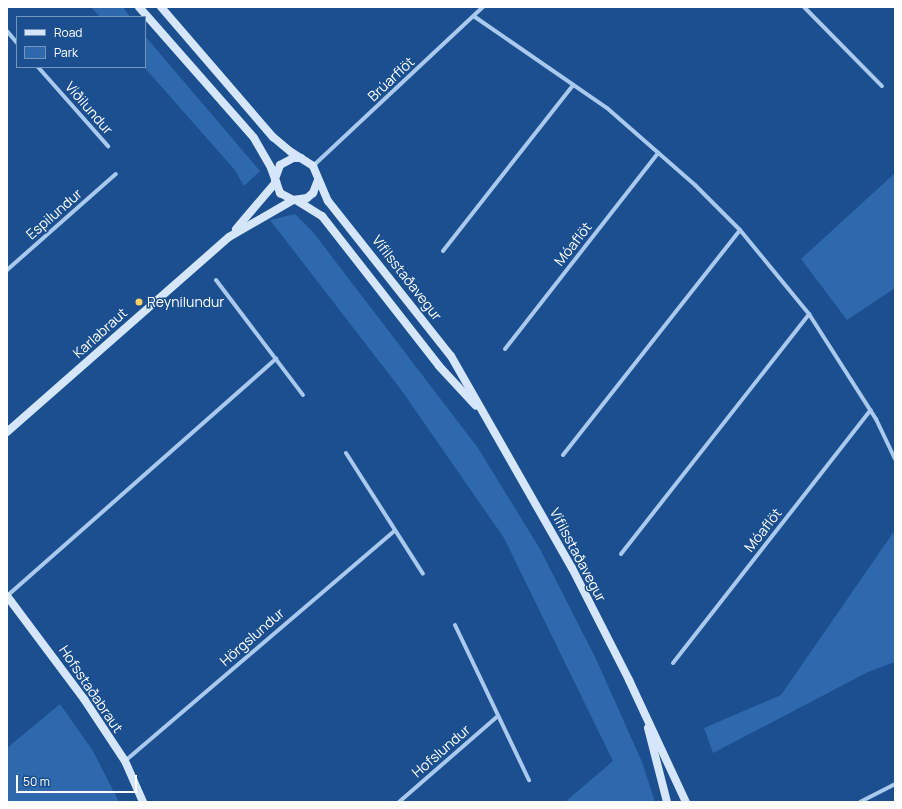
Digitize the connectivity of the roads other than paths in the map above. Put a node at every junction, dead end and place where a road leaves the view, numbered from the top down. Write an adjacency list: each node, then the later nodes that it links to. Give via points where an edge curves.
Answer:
1 (139, 7): 16 (main road, Vífilsstaðavegur, via 254,138)
2 (161, 7): 13 (main road, via 273,137)
3 (483, 7): 5 (street, Brúarflöt)
4 (804, 7): 10 (street)
5 (475, 17): 9 (street); 14 (street, Brúarflöt)
6 (7, 31): 7 (street)
7 (16, 42)
8 (39, 68): 11 (street, Víðilundur)
9 (573, 85): 12 (street, via 607,108); 21 (street)
10 (882, 86)
11 (108, 146)
12 (658, 153): 19 (street, via 695,184); 25 (street, Móaflöt)
13 (301, 158): 14 (main road); 16 (main road, via 280,165)
14 (313, 166): 17 (main road, Vífilsstaðavegur)
15 (116, 174): 22 (street, Espilundur)
16 (275, 180): 18 (main road, Vífilsstaðavegur, via 280,193); 20 (main road, Karlabraut)
17 (318, 180): 18 (main road, via 313,193 307,198); 29 (main road, Vífilsstaðavegur, via 328,202 451,356)
18 (295, 200): 20 (main road, Karlabraut); 29 (main road, Vífilsstaðavegur, via 322,216 439,366)
19 (740, 230): 24 (street); 32 (street)
20 (229, 237): 30 (main road, Karlabraut)
21 (443, 251)
22 (7, 270)
23 (216, 280): 26 (street)
24 (809, 314): 28 (street); 35 (street)
25 (505, 349)
26 (276, 359): 27 (street); 37 (street)
27 (303, 395)
28 (871, 410): 33 (street); 39 (street, Móaflöt)
29 (484, 416): 40 (main road, Vífilsstaðavegur, via 572,568)
30 (7, 432)
31 (346, 453): 34 (street)
32 (563, 455)
33 (895, 459)
34 (395, 530): 36 (street); 42 (street, Hörgslundur)
35 (621, 554)
36 (423, 574)
37 (7, 596): 42 (main road, Hofsstaðabraut, via 70,678)
38 (454, 625): 41 (street)
39 (673, 663)
40 (644, 709): 47 (main road, Vífilsstaðavegur); 48 (main road, Vífilsstaðavegur)
41 (498, 716): 43 (street); 46 (street, Hofslundur)
42 (125, 761): 45 (main road, Hofsstaðabraut)
43 (529, 780)
44 (895, 784): 49 (street)
45 (143, 802)
46 (399, 802)
47 (667, 802)
48 (686, 802)
49 (860, 802)

